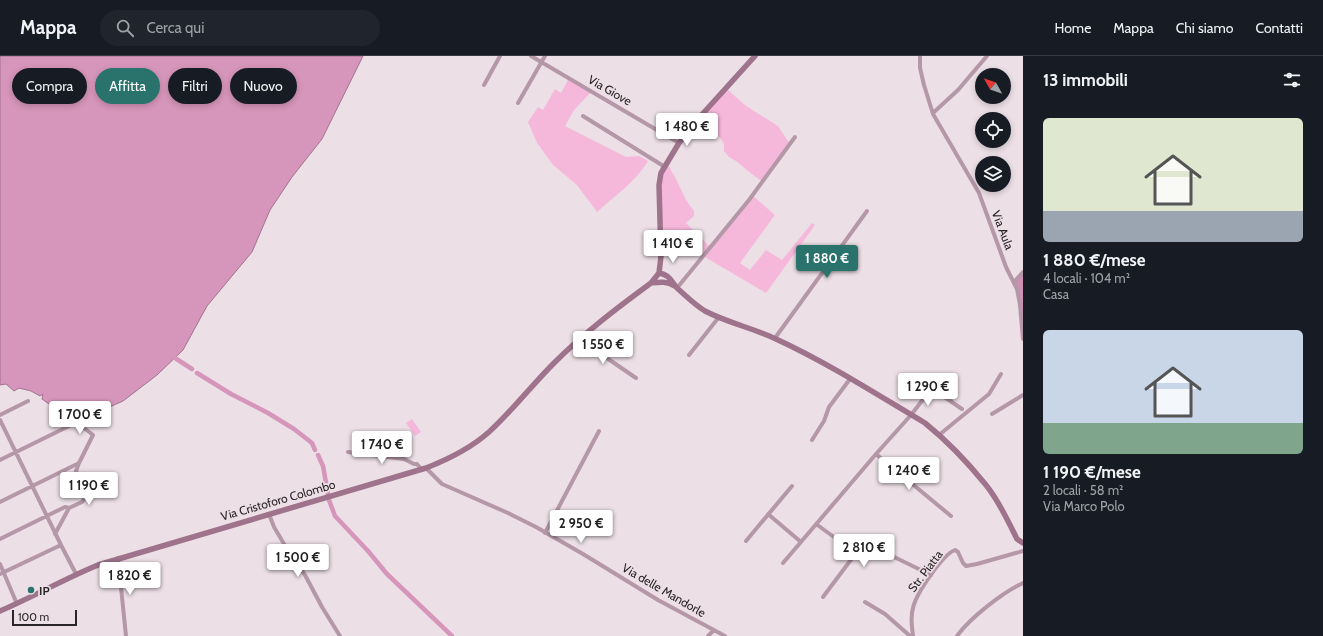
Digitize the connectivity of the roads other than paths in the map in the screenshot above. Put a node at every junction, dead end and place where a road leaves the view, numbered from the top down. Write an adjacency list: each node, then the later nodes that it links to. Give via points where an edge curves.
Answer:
1 (500, 56): 8 (street)
2 (531, 56): 7 (street, Via Giove)
3 (545, 56): 7 (street)
4 (755, 56): 13 (main road, via 698,119)
5 (920, 56): 10 (street, Via Aula, via 924,86)
6 (987, 56): 10 (street, via 958,90)
7 (541, 63): 9 (street); 13 (street, Via Giove)
8 (484, 85)
9 (518, 103)
10 (933, 113): 20 (street, Via Aula, via 979,193 1003,260)
11 (583, 116): 14 (street)
12 (795, 137): 22 (street, via 763,182)
13 (680, 143): 14 (main road)
14 (664, 167): 16 (main road, via 659,185)
15 (867, 211): 24 (street)
16 (662, 256): 18 (main road); 19 (main road)
17 (1023, 272): 20 (street)
18 (659, 273): 19 (main road, via 665,274); 21 (main road, Via Cristoforo Colombo)
19 (668, 280): 21 (main road); 22 (main road)
20 (1014, 282): 26 (street, Via Aula, via 1020,305)
21 (651, 283): 25 (main road, Via Cristoforo Colombo)
22 (676, 287): 23 (main road, via 694,304)
23 (719, 317): 24 (main road); 27 (street)
24 (775, 338): 31 (main road)
25 (579, 339): 30 (street); 48 (main road, Via Cristoforo Colombo, via 489,432 459,453)
26 (1023, 339)
27 (689, 355)
28 (1001, 374): 41 (street, via 989,394)
29 (915, 377): 32 (street)
30 (636, 378)
31 (850, 379): 38 (main road); 42 (street, via 829,407)
32 (931, 388): 35 (street); 38 (street)
33 (1023, 396): 36 (street)
34 (28, 401): 37 (street)
35 (962, 410)
36 (992, 414)
37 (0, 415)
38 (911, 415): 41 (main road); 45 (street)
39 (0, 420): 43 (street)
40 (599, 431): 58 (street)
41 (939, 435): 63 (main road, via 986,485 1017,538)
42 (812, 440)
43 (16, 452): 46 (street); 47 (street, via 73,424 93,434); 49 (street)
44 (348, 452): 48 (street, Via delle Mandorle, via 404,459)
45 (876, 454): 56 (street); 57 (street)
46 (0, 460)
47 (79, 464): 49 (street); 52 (street, via 76,471 85,498)
48 (424, 469): 53 (main road, Via Cristoforo Colombo); 58 (street, Via delle Mandorle, via 442,484 508,512)
49 (33, 486): 51 (street); 55 (street)
50 (792, 486): 54 (street)
51 (0, 502)
52 (69, 508): 55 (street, via 65,507); 59 (street)
53 (269, 514): 67 (main road, Via Cristoforo Colombo); 80 (street, via 274,527)
54 (768, 514): 61 (street); 62 (street)
55 (46, 516): 59 (street); 60 (street)
56 (951, 516)
57 (816, 524): 62 (street); 66 (street)
58 (545, 533): 78 (street, Via delle Mandorle)
59 (55, 534): 64 (street)
60 (0, 539)
61 (746, 541)
62 (801, 542): 68 (street)
63 (1023, 543)
64 (61, 545): 70 (street); 71 (street)
65 (1023, 551): 72 (street, Str. Piatta, via 966,566 955,550)
66 (856, 553): 72 (street, via 865,560 870,553 886,553); 74 (street)
67 (118, 558): 71 (main road, Via Cristoforo Colombo); 79 (street)
68 (783, 563)
69 (0, 564): 70 (street)
70 (2, 573): 76 (street)
71 (76, 574): 76 (main road, Via Cristoforo Colombo)
72 (931, 575): 84 (street, Str. Piatta, via 912,609)
73 (1023, 583): 85 (street, via 1000,597 967,624)
74 (823, 597)
75 (865, 602): 83 (street, via 885,614)
76 (17, 604): 77 (main road, Via Cristoforo Colombo)
77 (0, 611)
78 (714, 630): 81 (street); 82 (street, Via delle Mandorle)
79 (126, 636)
80 (340, 636)
81 (708, 636)
82 (725, 636)
83 (910, 636)
84 (913, 636)
85 (957, 636)

